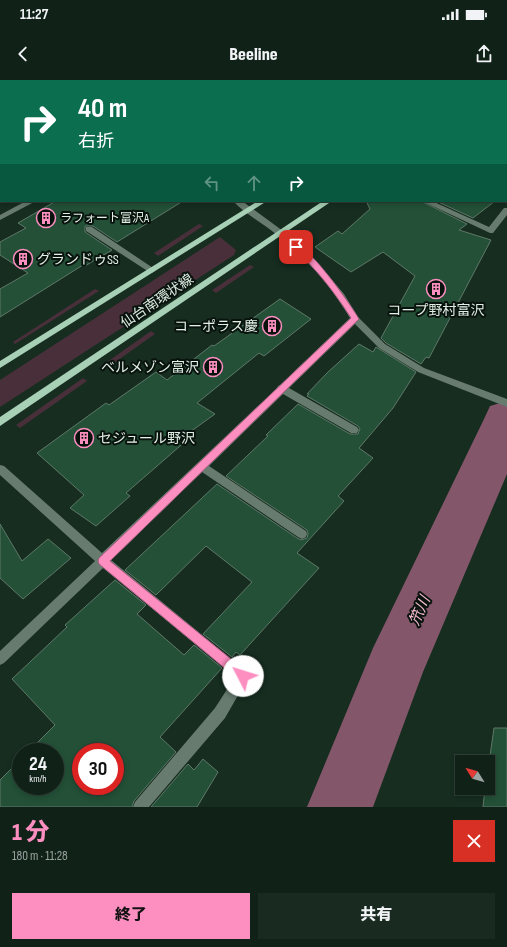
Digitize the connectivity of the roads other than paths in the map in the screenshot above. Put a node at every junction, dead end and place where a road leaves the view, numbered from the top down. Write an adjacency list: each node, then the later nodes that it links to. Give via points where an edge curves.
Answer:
1 (30, 202): 8 (street)
2 (238, 202): 6 (street)
3 (261, 202): 6 (main road, 仙台南環状線)
4 (326, 202): 10 (main road, 仙台南環状線)
5 (428, 202): 7 (street, via 490,231)
6 (248, 210): 10 (street); 11 (main road, 仙台南環状線)
7 (507, 210)
8 (0, 217)
9 (89, 229): 11 (street)
10 (280, 233): 12 (street, via 307,256 341,296); 16 (main road, 仙台南環状線)
11 (152, 270): 13 (main road, 仙台南環状線)
12 (355, 319): 14 (street); 15 (street, via 382,346 421,370)
13 (0, 365)
14 (281, 388): 17 (street); 18 (street)
15 (507, 403)
16 (0, 422)
17 (354, 430)
18 (201, 466): 20 (street); 21 (street)
19 (0, 469): 21 (street)
20 (302, 534)
21 (103, 561): 22 (street); 23 (street, via 243,676 220,713)
22 (0, 659)
23 (140, 807)

